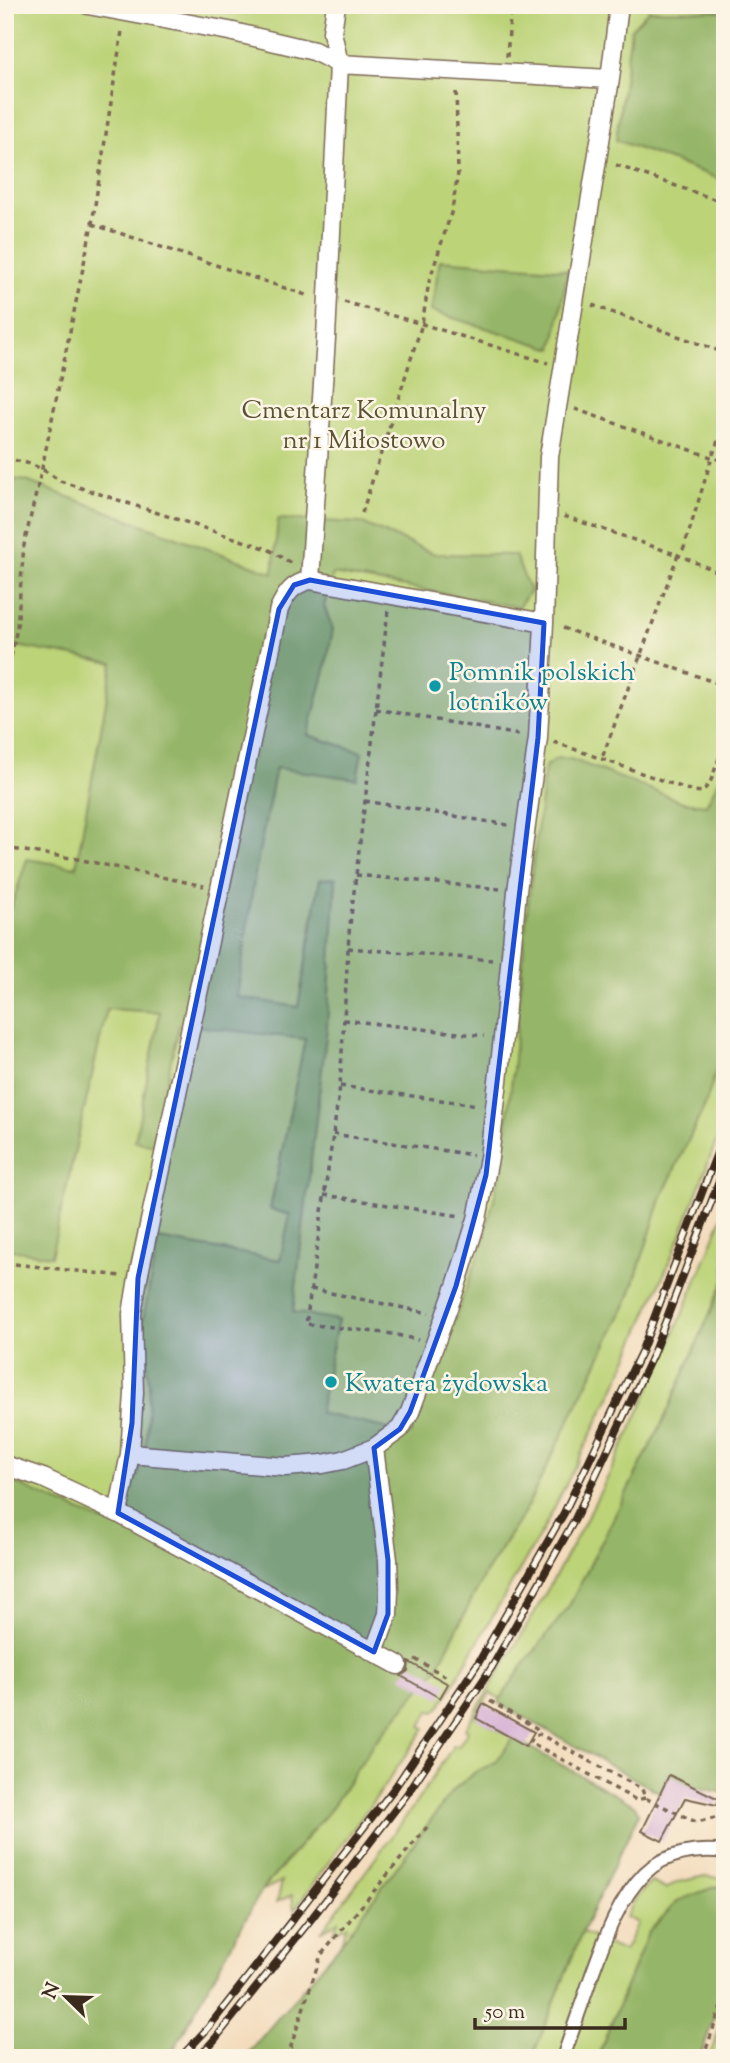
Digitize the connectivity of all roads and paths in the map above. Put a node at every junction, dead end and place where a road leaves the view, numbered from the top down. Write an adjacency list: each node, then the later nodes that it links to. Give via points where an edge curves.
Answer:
1 (88, 5): 5 (street)
2 (335, 5): 6 (street, via 332,32)
3 (511, 5): 8 (path)
4 (620, 5): 9 (street)
5 (125, 11): 6 (street, via 314,51); 12 (path)
6 (339, 64): 7 (street); 14 (street)
7 (456, 70): 8 (street); 15 (path, via 458,173)
8 (506, 73): 9 (street)
9 (610, 79): 10 (street)
10 (597, 158): 11 (path); 13 (street)
11 (725, 203)
12 (92, 224): 14 (path); 23 (path)
13 (575, 299): 16 (path); 17 (street)
14 (328, 300): 15 (path); 28 (street)
15 (422, 324): 17 (path); 25 (path)
16 (725, 353)
17 (563, 368): 18 (street)
18 (557, 403): 20 (path); 24 (street)
19 (725, 422): 20 (path)
20 (712, 457): 22 (path); 26 (path)
21 (5, 458): 23 (path)
22 (725, 462)
23 (42, 468): 28 (path, via 60,481 268,549); 32 (path, via 24,545 17,628)
24 (547, 510): 26 (path); 30 (street)
25 (362, 513)
26 (678, 555): 27 (path); 31 (path)
27 (725, 575)
28 (310, 580): 29 (street); 42 (street, via 294,585 279,609)
29 (390, 595): 30 (street); 34 (path)
30 (544, 624): 31 (path); 35 (street)
31 (641, 656): 33 (path); 37 (path)
32 (5, 686)
33 (725, 686)
34 (376, 709): 35 (path); 38 (path)
35 (538, 738): 37 (path); 39 (street)
36 (725, 742): 37 (path, via 710,783 702,792)
37 (603, 758)
38 (365, 801): 39 (path); 41 (path)
39 (525, 828): 43 (street)
40 (5, 848): 42 (path)
41 (356, 875): 43 (path); 44 (path)
42 (219, 889): 55 (street)
43 (517, 891): 45 (street)
44 (348, 948): 45 (path); 46 (path)
45 (511, 962): 47 (street)
46 (344, 1020): 47 (path); 48 (path)
47 (503, 1038): 49 (street)
48 (340, 1086): 49 (path); 50 (path)
49 (495, 1107): 51 (street)
50 (333, 1134): 51 (path); 52 (path)
51 (489, 1158): 53 (street)
52 (324, 1195): 53 (path); 56 (path)
53 (477, 1219): 57 (street)
54 (5, 1262): 55 (path)
55 (138, 1278): 60 (street, via 132,1314)
56 (311, 1289): 57 (path); 58 (path, via 306,1324)
57 (445, 1316): 58 (street)
58 (435, 1343): 59 (street, via 410,1412 400,1429)
59 (374, 1448): 60 (street, via 343,1460 296,1467); 63 (street, via 389,1591 388,1614)
60 (130, 1454): 62 (street)
61 (5, 1465): 62 (street)
62 (118, 1513): 63 (street)
63 (374, 1652): 64 (street)
64 (398, 1665)
65 (490, 1701): 66 (path)
66 (539, 1734): 67 (path, via 642,1789); 67 (path, via 531,1740 636,1800)
67 (645, 1798): 68 (path, via 696,1822)
68 (725, 1816)
69 (427, 1827): 72 (path, via 321,1955)
70 (725, 1852): 73 (lane, via 681,1854 645,1873 614,1919)
71 (725, 1995): 74 (path)
72 (287, 2058)
73 (562, 2058)
74 (703, 2058)

